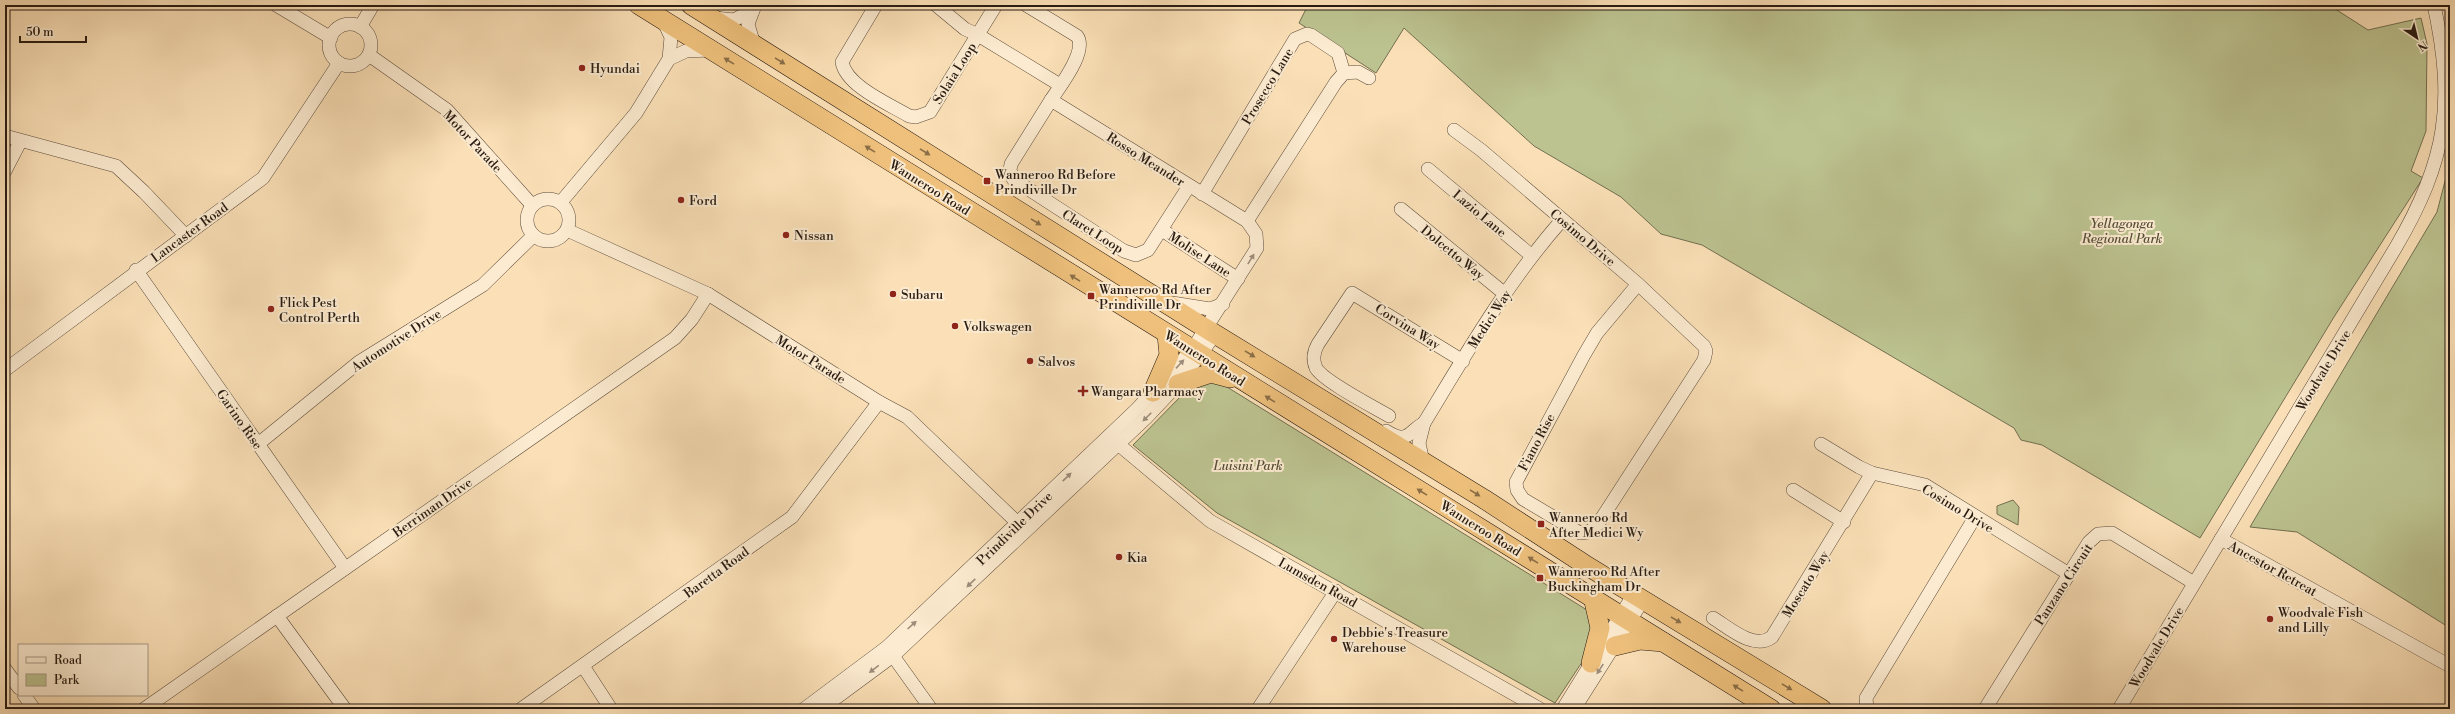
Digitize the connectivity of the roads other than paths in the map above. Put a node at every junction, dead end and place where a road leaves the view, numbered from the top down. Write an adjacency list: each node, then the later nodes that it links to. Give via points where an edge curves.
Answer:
1 (276, 5): 15 (street)
2 (373, 5): 13 (street)
3 (639, 5): 12 (highway, Wanneroo Road)
4 (691, 5): 11 (highway, Wanneroo Road)
5 (876, 5): 14 (street, Solaia Loop, via 842,62 843,70 854,83 909,116 916,117 930,112)
6 (936, 5): 14 (street, via 966,29)
7 (996, 5): 14 (street, Solaia Loop)
8 (1026, 5): 23 (street, via 1077,36 1080,43 1079,54)
9 (2434, 5): 71 (street, Woodvale Drive, via 2444,60 2446,92 2441,137 2429,184 2410,224)
10 (754, 7): 11 (street, via 734,20); 16 (street, via 748,24)
11 (711, 18): 16 (highway, Wanneroo Road)
12 (663, 20): 17 (highway, Wanneroo Road); 19 (street, via 671,37)
13 (360, 27): 15 (street, via 346,25); 18 (street, via 365,30 371,42)
14 (978, 35): 23 (street)
15 (331, 38): 20 (street, via 330,52)
16 (754, 45): 47 (highway, Wanneroo Road, one-way to 47)
17 (710, 50): 19 (street, via 686,51); 50 (highway, Wanneroo Road, one-way to 17)
18 (369, 55): 20 (street, via 359,64 352,66); 33 (street, Motor Parade, via 447,110)
19 (669, 58): 32 (street, via 636,113)
20 (338, 62): 39 (street, Lancaster Road, via 262,178)
21 (1344, 73): 22 (street, via 1358,72); 31 (street, Prosecco Lane, via 1338,53 1311,35 1295,39); 36 (street)
22 (1369, 78)
23 (1060, 85): 24 (street)
24 (1051, 100): 30 (street, Rosso Meander); 38 (street, Claret Loop, via 1012,164 1010,170 1013,179 1131,254 1142,254 1148,250)
25 (1454, 130): 35 (street, Cosimo Drive)
26 (5, 136): 27 (street)
27 (20, 142): 29 (street); 39 (street, via 116,166)
28 (1428, 169): 41 (street, Lazio Lane)
29 (5, 171)
30 (1189, 186): 31 (street, Rosso Meander); 38 (street, Claret Loop)
31 (1202, 194): 36 (street, Rosso Meander)
32 (561, 202): 33 (street, via 546,198); 37 (street, via 569,215)
33 (532, 206): 40 (street, via 526,221)
34 (1400, 209): 46 (street, Dolcetto Way)
35 (1562, 220): 41 (street, Medici Way); 44 (street, Cosimo Drive)
36 (1247, 221): 43 (street, Rosso Meander, one-way to 36, via 1258,248 1256,234)
37 (567, 230): 40 (street, via 562,236 548,242); 45 (street, Motor Parade)
38 (1162, 230): 43 (street, Molise Lane)
39 (186, 236): 42 (street, Lancaster Road)
40 (533, 236): 63 (street, Automotive Drive, via 482,285 359,362)
41 (1532, 256): 46 (street, Medici Way)
42 (136, 270): 54 (street, Lancaster Road); 63 (street, Garino Rise)
43 (1238, 280): 48 (street, Rosso Meander)
44 (1638, 284): 51 (street, Cosimo Drive); 51 (street, Fiano Rise, via 1597,333 1566,385 1540,440 1518,476 1517,490 1523,499 1576,532 1584,533 1595,528 1704,360)
45 (708, 294): 58 (street, Motor Parade); 72 (street, Berriman Drive, via 692,319 675,338)
46 (1505, 294): 53 (street, Medici Way)
47 (1161, 300): 48 (street, via 1210,310); 49 (highway, Wanneroo Road)
48 (1223, 304): 49 (street, Rosso Meander)
49 (1212, 331): 52 (street, Prindiville Drive); 61 (highway, Wanneroo Road, one-way to 61)
50 (1167, 335): 52 (highway, Wanneroo Road); 57 (highway, via 1169,355)
51 (1706, 350)
52 (1196, 353): 55 (highway, Wanneroo Road); 56 (street, Prindiville Drive); 57 (street, Prindiville Drive, one-way to 52)
53 (1463, 361): 59 (street, Corvina Way, via 1352,293 1318,344 1314,352 1315,364 1325,377); 60 (street, Medici Way)
54 (5, 370)
55 (1241, 381): 56 (highway, via 1211,373); 76 (highway, Wanneroo Road, one-way to 55)
56 (1178, 384): 62 (street, Prindiville Drive, one-way to 62)
57 (1153, 392): 62 (street, Prindiville Drive)
58 (879, 402): 70 (street, Motor Parade, via 907,417); 85 (street, Baretta Road, via 792,517)
59 (1389, 416)
60 (1424, 423): 61 (street, Medici Way, via 1407,437 1400,438 1381,428); 65 (street, Medici Way, via 1419,443)
61 (1370, 428): 65 (highway, Wanneroo Road)
62 (1113, 440): 70 (street, Prindiville Drive); 75 (street, Lumsden Road, via 1210,521)
63 (258, 444): 72 (street, Garino Rise)
64 (1821, 444): 66 (street, Cosimo Drive, via 1859,468)
65 (1423, 462): 77 (highway, Wanneroo Road, one-way to 77)
66 (1872, 473): 68 (street, Cosimo Drive, via 1925,485); 69 (street, Moscato Way)
67 (1793, 490): 69 (street)
68 (1974, 517): 73 (street, Cosimo Drive); 104 (street, via 1866,698)
69 (1844, 522): 80 (street, Moscato Way, via 1769,639 1761,642 1750,640)
70 (1022, 527): 83 (street, Prindiville Drive)
71 (2221, 539): 74 (street, Woodvale Drive); 86 (street, Ancestor Retreat)
72 (344, 568): 78 (street, Berriman Drive)
73 (2069, 574): 74 (street, Panzano Circuit, via 2089,542 2098,534 2105,532 2119,537); 105 (street, Panzano Circuit)
74 (2194, 584): 106 (street, Woodvale Drive)
75 (1336, 591): 98 (street); 99 (street, Lumsden Road)
76 (1593, 597): 79 (highway, Wanneroo Road); 84 (highway, via 1600,628)
77 (1638, 597): 79 (street); 103 (highway, Wanneroo Road, one-way to 103)
78 (277, 616): 91 (street, Berriman Drive); 92 (street)
79 (1626, 618): 81 (highway, Wanneroo Road); 82 (street); 84 (street)
80 (1713, 618)
81 (1665, 642): 82 (highway, via 1640,640); 102 (highway, Wanneroo Road, one-way to 81)
82 (1614, 646): 101 (street, one-way to 101)
83 (890, 651): 95 (street, Prindiville Drive); 96 (street, Prindiville Drive, one-way to 96); 97 (street)
84 (1591, 663): 100 (street)
85 (583, 666): 93 (street, Baretta Road); 94 (street)
86 (2450, 666)
87 (5, 668): 88 (street)
88 (18, 687)
89 (25, 696): 90 (street)
90 (34, 709)
91 (144, 709)
92 (345, 709)
93 (521, 709)
94 (611, 709)
95 (804, 709)
96 (821, 709)
97 (931, 709)
98 (1258, 709)
99 (1540, 709)
100 (1563, 709)
101 (1574, 709)
102 (1771, 709)
103 (1822, 709)
104 (1867, 709)
105 (1985, 709)
106 (2119, 709)

